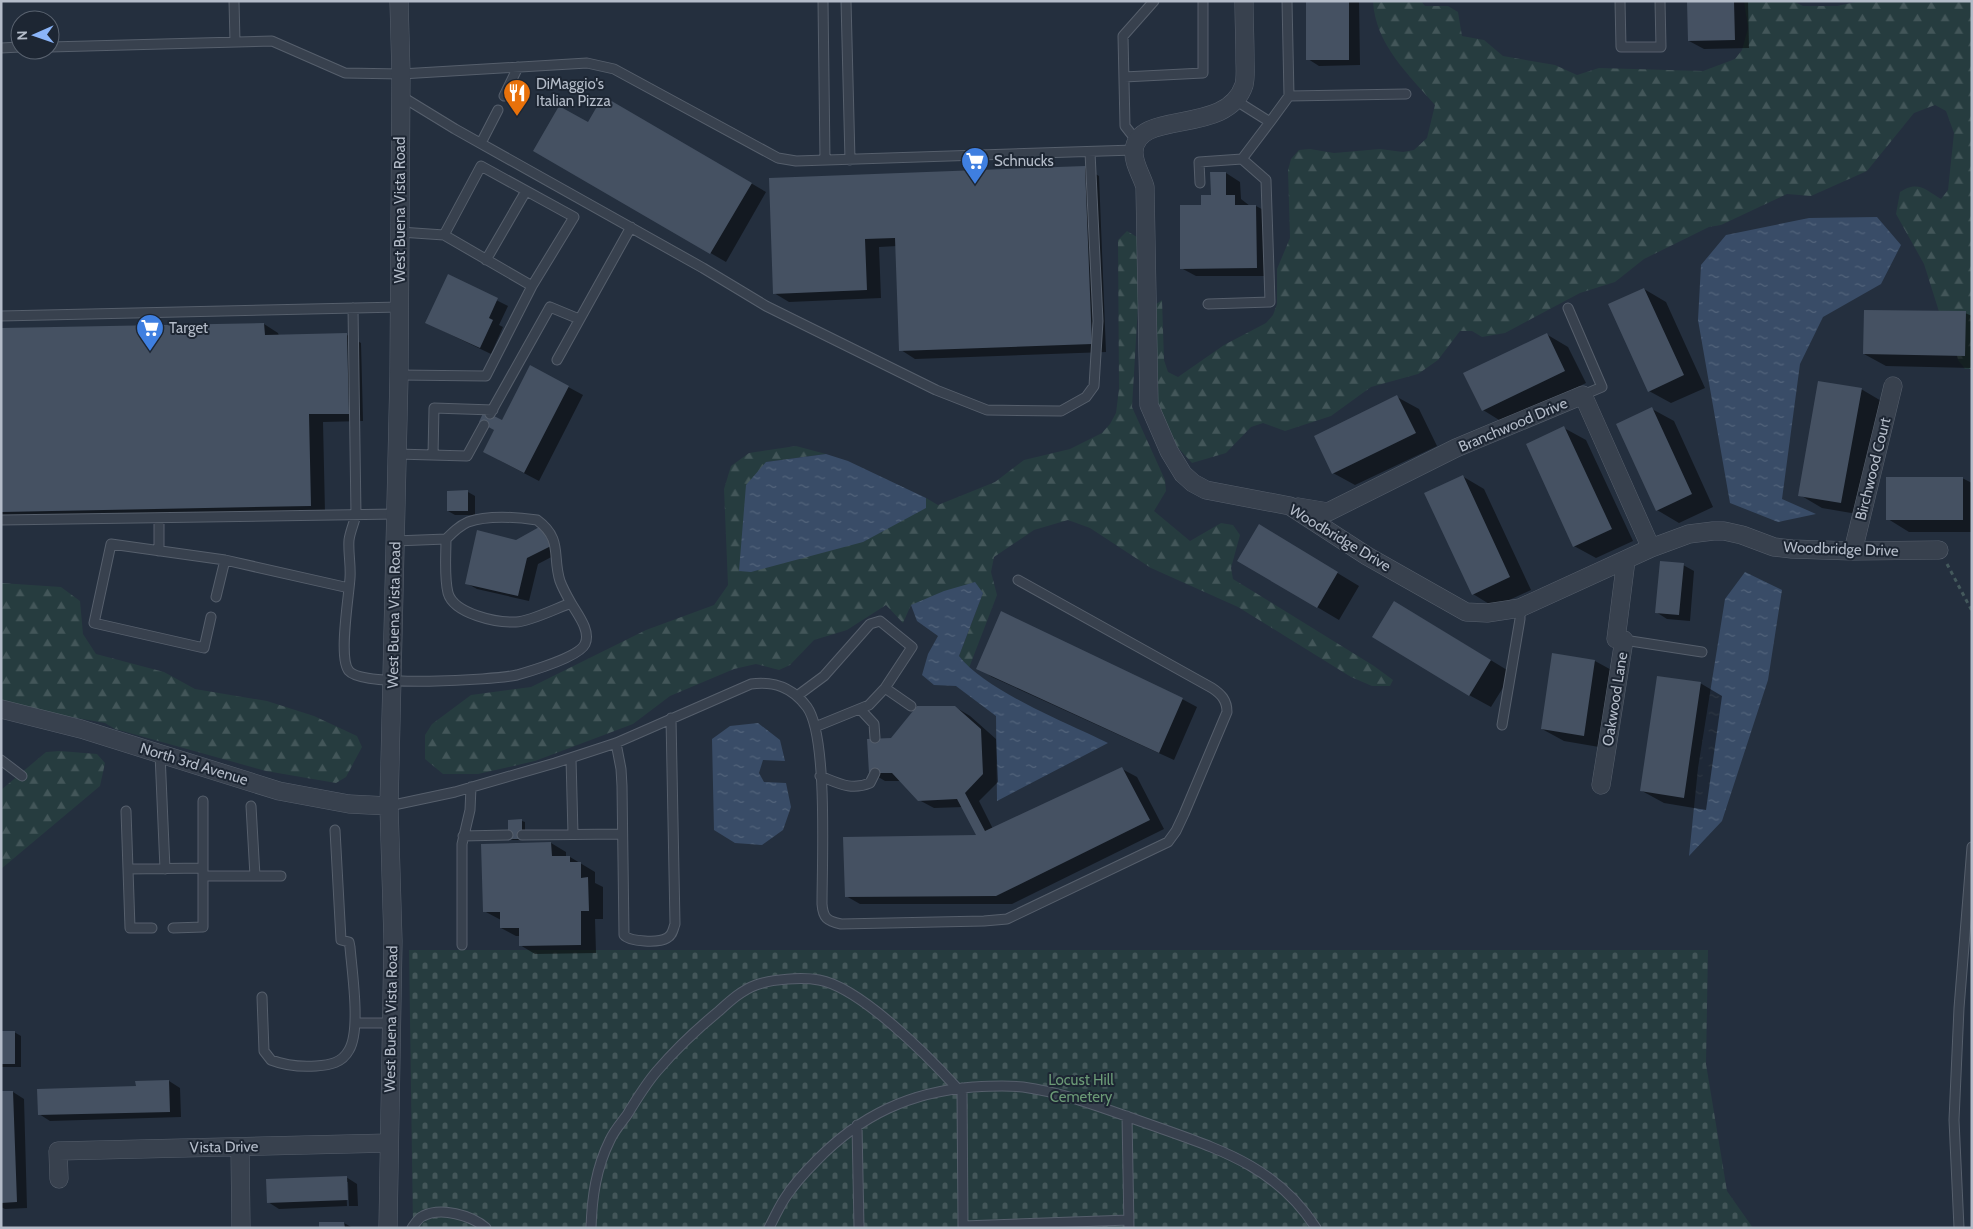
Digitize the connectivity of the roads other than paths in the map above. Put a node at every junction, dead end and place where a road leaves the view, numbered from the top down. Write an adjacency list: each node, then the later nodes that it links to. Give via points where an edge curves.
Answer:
1 (234, 1): 11 (lane)
2 (399, 1): 14 (street, West Buena Vista Road)
3 (823, 1): 27 (lane)
4 (846, 1): 28 (lane)
5 (1154, 1): 15 (lane, via 1123,36)
6 (1203, 1): 15 (lane, via 1204,73)
7 (1244, 1): 20 (street, via 1245,79)
8 (1287, 1): 19 (lane)
9 (1620, 1): 10 (lane, via 1621,47 1661,47)
10 (1660, 1)
11 (235, 42): 12 (lane); 14 (lane, via 272,41 345,74)
12 (60, 47)
13 (518, 67): 14 (lane); 18 (lane); 27 (lane, via 587,63 614,69 778,158)
14 (401, 74): 17 (street, West Buena Vista Road)
15 (1124, 78): 24 (lane, via 1125,126)
16 (1406, 94): 19 (lane)
17 (401, 96): 23 (lane); 32 (street, West Buena Vista Road)
18 (504, 96)
19 (1289, 96): 22 (lane)
20 (1235, 100): 22 (lane); 24 (street, via 1219,113 1154,127 1146,131)
21 (498, 110): 23 (lane)
22 (1270, 122): 26 (lane)
23 (481, 144): 31 (lane)
24 (1135, 145): 25 (lane); 49 (street, Woodbridge Drive, via 1134,158 1145,187 1149,405 1155,422 1178,466 1193,483 1206,490)
25 (1090, 152): 28 (lane); 31 (lane, via 1098,321 1094,386 1086,397 1061,411 987,410 936,390 766,306)
26 (1242, 159): 29 (lane, via 1199,162); 36 (lane, via 1266,180 1270,302)
27 (825, 160): 28 (lane)
28 (850, 160)
29 (1200, 183)
30 (526, 191): 33 (lane, via 481,166); 34 (lane); 35 (lane, via 574,217)
31 (631, 228): 41 (lane)
32 (400, 232): 33 (lane); 37 (street, West Buena Vista Road)
33 (444, 235): 34 (lane)
34 (486, 260): 35 (lane)
35 (532, 286): 43 (lane, via 486,376)
36 (1208, 304)
37 (400, 307): 38 (lane); 43 (street, West Buena Vista Road)
38 (353, 308): 40 (lane); 50 (lane)
39 (1568, 308): 45 (lane, via 1602,387)
40 (1, 316)
41 (578, 319): 42 (lane); 48 (lane, via 550,307 491,412 434,408)
42 (557, 360)
43 (399, 375): 47 (street, West Buena Vista Road)
44 (1893, 386): 59 (street, Birchwood Court)
45 (1583, 395): 49 (street, Branchwood Drive, via 1456,448 1328,512); 56 (street, Branchwood Drive)
46 (484, 425): 48 (lane, via 467,456)
47 (397, 454): 48 (lane); 51 (street, West Buena Vista Road)
48 (433, 455)
49 (1290, 506): 66 (street, Woodbridge Drive, via 1367,556 1466,612 1487,613)
50 (356, 514): 51 (lane); 52 (lane); 63 (lane, via 349,540)
51 (396, 514): 55 (street, West Buena Vista Road)
52 (159, 518): 53 (lane); 58 (lane)
53 (1, 520)
54 (446, 539): 55 (lane); 65 (lane, via 468,522 481,519 537,520 544,525 556,546 560,581); 65 (lane, via 448,594 453,603 464,611 484,618 518,622)
55 (395, 541): 70 (street, West Buena Vista Road)
56 (1651, 548): 59 (street, Woodbridge Drive, via 1689,534 1713,531 1742,535 1774,547); 61 (street, Woodbridge Drive)
57 (1939, 550): 59 (street, Woodbridge Drive)
58 (159, 551): 60 (lane); 67 (lane, via 111,544 94,623 204,648)
59 (1852, 551)
60 (225, 560): 63 (lane); 64 (lane)
61 (1626, 560): 66 (street, Woodbridge Drive); 68 (street, Oakwood Lane, via 1616,639)
62 (1018, 580): 86 (lane, via 1222,695 1227,706 1224,722 1176,831 1168,842 1007,918 829,922 823,915 822,904)
63 (349, 588): 70 (lane, via 344,662 349,672 360,678)
64 (216, 597)
65 (571, 603): 70 (lane, via 587,636 584,646 571,656 508,676 469,680)
66 (1520, 608): 77 (lane)
67 (211, 617)
68 (1624, 640): 69 (lane); 87 (street, Oakwood Lane)
69 (1702, 652)
70 (392, 680): 91 (street, West Buena Vista Road)
71 (885, 688): 72 (lane, via 912,647 880,621 870,624 824,676); 73 (lane); 75 (lane)
72 (797, 696): 76 (lane, via 780,685 766,682 751,684); 78 (lane, via 808,708)
73 (911, 706)
74 (1, 709): 81 (street, North 3rd Avenue, via 81,729)
75 (860, 709): 78 (lane); 79 (lane, via 874,724)
76 (671, 718): 80 (lane); 95 (lane, via 675,924 668,938 632,940 624,935)
77 (1502, 725)
78 (815, 727): 86 (lane)
79 (875, 738)
80 (616, 743): 82 (lane); 95 (lane, via 621,769)
81 (160, 754): 91 (street, North 3rd Avenue, via 279,791 349,804); 100 (lane)
82 (571, 758): 88 (lane); 94 (lane)
83 (1, 760): 85 (lane)
84 (875, 773): 86 (lane, via 870,783 860,787 848,787)
85 (22, 776)
86 (820, 776)
87 (1602, 785)
88 (471, 787): 91 (lane); 97 (lane, via 470,810)
89 (203, 802): 102 (lane)
90 (251, 806): 103 (lane)
91 (389, 806): 110 (street, West Buena Vista Road)
92 (126, 811): 101 (lane)
93 (335, 830): 109 (lane, via 341,940 349,942 350,947)
94 (573, 834): 95 (lane); 96 (lane)
95 (622, 834)
96 (522, 835)
97 (463, 836): 98 (lane); 107 (lane)
98 (508, 836)
99 (1972, 847): 127 (lane, via 1954,1120)
100 (165, 869): 101 (lane); 102 (lane)
101 (128, 870): 105 (lane, via 130,928)
102 (203, 872): 103 (lane); 106 (lane, via 203,927)
103 (255, 876): 104 (lane)
104 (281, 876)
105 (152, 928)
106 (173, 928)
107 (462, 945)
108 (262, 997): 109 (lane, via 264,1051 276,1062 307,1066 335,1063 349,1052)
109 (354, 1023): 110 (lane)
110 (392, 1023): 114 (street, West Buena Vista Road)
111 (960, 1088): 112 (lane, via 1023,1087); 113 (lane, via 910,1098); 118 (lane); 123 (lane, via 853,994 818,980 792,979 756,985 736,996 703,1024 649,1082 610,1139 592,1199)
112 (1127, 1116): 117 (lane); 126 (lane, via 1240,1160 1290,1194)
113 (857, 1125): 124 (lane, via 835,1141 804,1173 785,1197); 125 (lane)
114 (389, 1144): 115 (street, Vista Drive); 120 (street, West Buena Vista Road)
115 (240, 1148): 116 (street, Vista Drive, via 58,1151); 119 (street)
116 (58, 1179)
117 (1129, 1224): 118 (lane)
118 (963, 1227)
119 (241, 1228)
120 (388, 1228)
121 (412, 1228): 122 (lane, via 421,1217 435,1212 462,1216)
122 (486, 1228)
123 (591, 1228)
124 (769, 1228)
125 (859, 1228)
126 (1316, 1228)
127 (1959, 1228)

